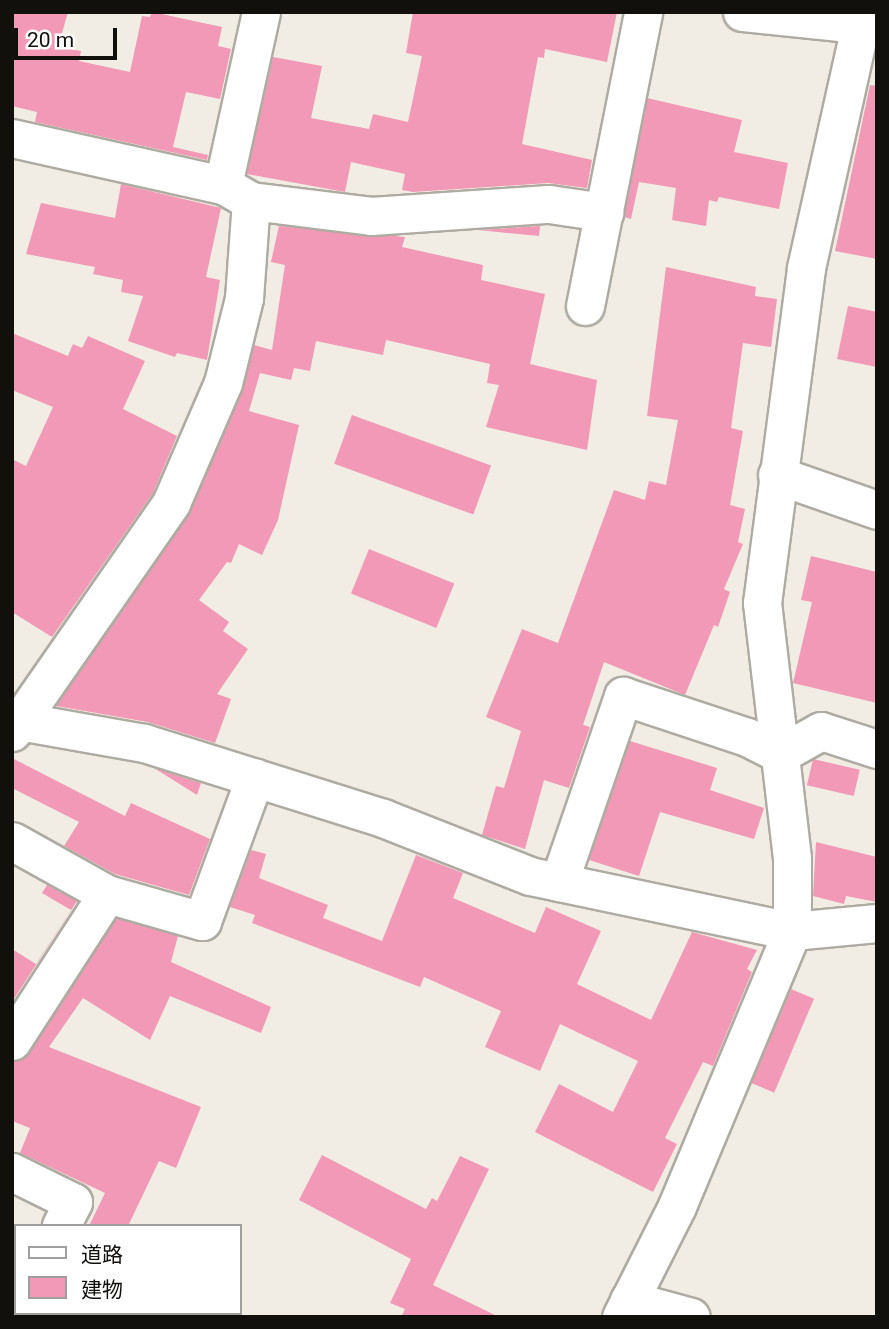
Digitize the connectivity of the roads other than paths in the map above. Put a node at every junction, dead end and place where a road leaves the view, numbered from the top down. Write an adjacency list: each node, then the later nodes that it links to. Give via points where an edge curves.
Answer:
1 (261, 12): 6 (street)
2 (643, 12): 7 (street)
3 (742, 12): 4 (street)
4 (867, 21): 9 (street, via 806,268)
5 (12, 138): 6 (street)
6 (237, 193): 7 (street, via 371,216 549,204); 11 (street, via 244,298 223,383 171,503)
7 (604, 212): 8 (street)
8 (585, 306)
9 (777, 475): 10 (street); 13 (street, via 762,603)
10 (877, 510)
11 (15, 727): 14 (street, via 145,743)
12 (877, 749): 13 (street, via 821,731)
13 (780, 754): 16 (street, via 747,737 623,696); 19 (street, via 792,858)
14 (255, 778): 16 (street, via 383,818 530,876); 17 (street, via 202,922)
15 (12, 841): 17 (street)
16 (559, 882): 19 (street)
17 (107, 894): 20 (street)
18 (877, 923): 19 (street)
19 (792, 931): 23 (street, via 677,1206)
20 (12, 1041)
21 (12, 1172): 22 (street, via 73,1202)
22 (62, 1224)
23 (625, 1309): 24 (street)
24 (691, 1317)

